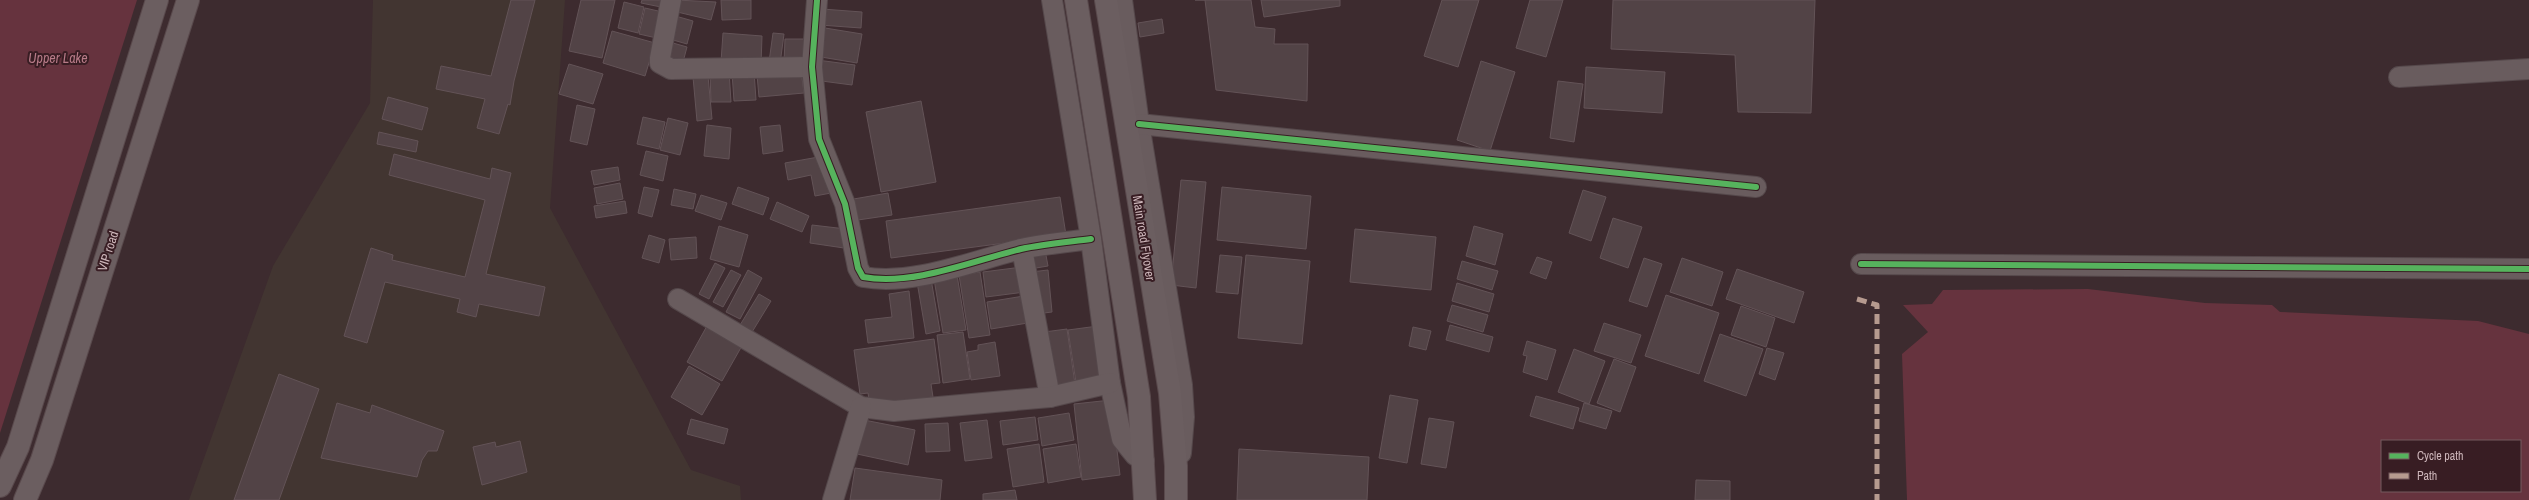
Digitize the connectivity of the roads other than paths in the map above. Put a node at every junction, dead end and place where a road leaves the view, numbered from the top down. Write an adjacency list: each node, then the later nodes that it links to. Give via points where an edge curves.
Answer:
1 (157, 0): 24 (main road, VIP road, via 18,447)
2 (188, 0): 25 (main road, VIP road, via 42,460)
3 (670, 0): 9 (street, via 660,63 671,69)
4 (817, 0): 9 (street)
5 (1052, 0): 14 (street)
6 (1076, 0): 22 (main road, via 1139,397)
7 (1106, 0): 23 (main road, Main road Flyover, via 1170,393)
8 (1122, 0): 12 (street)
9 (812, 67): 15 (street, via 819,139 845,204 858,268 863,277 878,280 949,270)
10 (2529, 69): 11 (street)
11 (2400, 77)
12 (1139, 124): 13 (street); 23 (street, via 1182,385 1183,443)
13 (1756, 187)
14 (1091, 239): 15 (street); 19 (street)
15 (1022, 249): 20 (street)
16 (1861, 264): 17 (street)
17 (2529, 269)
18 (678, 299): 21 (street)
19 (1110, 383): 20 (street); 22 (street, via 1122,439 1135,455)
20 (1050, 397): 21 (street, via 894,411)
21 (861, 407): 26 (street)
22 (1144, 461): 27 (main road)
23 (1176, 477): 28 (main road, Main road Flyover)
24 (0, 486)
25 (25, 500)
26 (833, 500)
27 (1145, 500)
28 (1176, 500)

